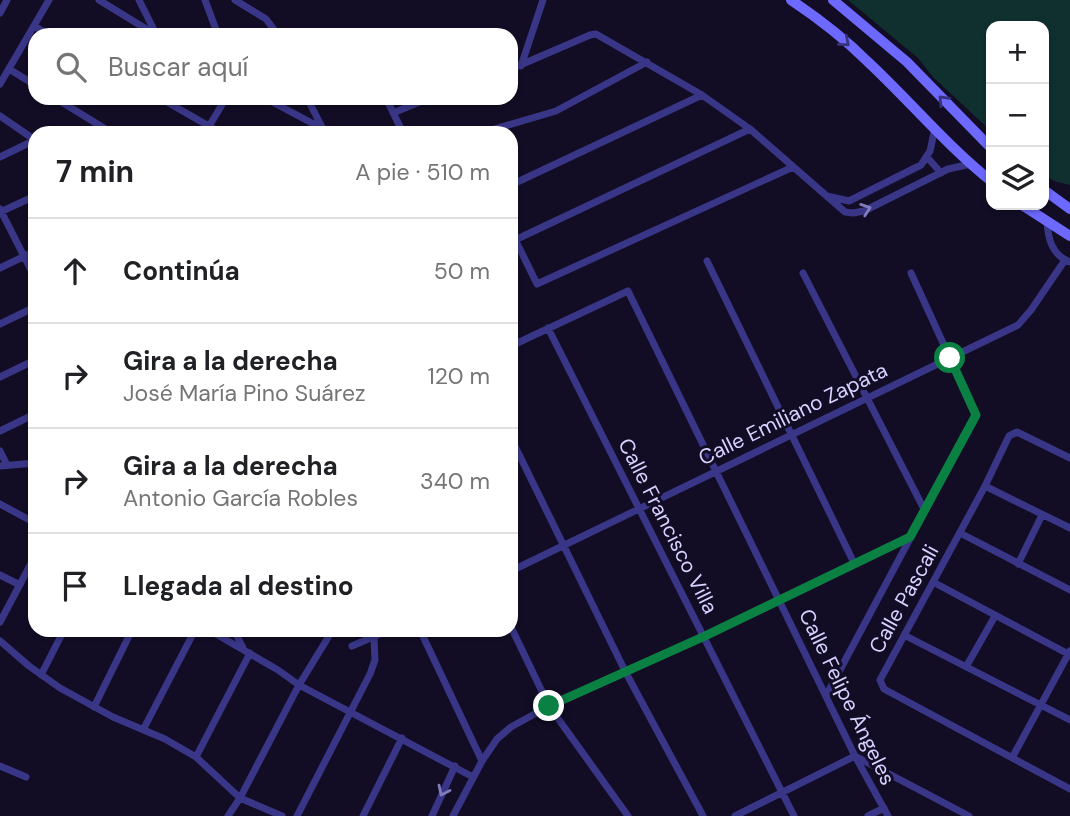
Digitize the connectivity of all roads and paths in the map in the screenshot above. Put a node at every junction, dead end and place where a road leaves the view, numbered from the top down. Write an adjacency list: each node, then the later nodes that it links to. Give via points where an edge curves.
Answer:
1 (8, 0): 10 (street)
2 (49, 0): 11 (street)
3 (99, 0): 13 (street)
4 (139, 0): 14 (street)
5 (205, 0): 15 (street)
6 (235, 0): 16 (street)
7 (542, 0): 19 (street)
8 (791, 0): 41 (main road, one-way to 41, via 865,59)
9 (833, 0): 45 (main road, one-way to 9, via 907,62)
10 (0, 13)
11 (34, 26): 12 (street)
12 (38, 28)
13 (145, 28)
14 (153, 28)
15 (215, 28)
16 (273, 28)
17 (28, 36): 21 (street)
18 (647, 62): 19 (street, via 590,34); 24 (street); 40 (street, via 556,111)
19 (521, 66): 20 (street)
20 (518, 67)
21 (9, 69): 22 (street); 23 (street)
22 (28, 81)
23 (0, 84)
24 (702, 95): 42 (street); 53 (street)
25 (66, 105): 34 (street)
26 (170, 105): 35 (street)
27 (222, 105): 36 (street)
28 (278, 105): 37 (street)
29 (311, 105): 38 (street)
30 (389, 105): 32 (street)
31 (412, 105): 32 (street)
32 (393, 113): 39 (street)
33 (0, 116): 43 (street)
34 (101, 126)
35 (201, 126)
36 (209, 126)
37 (315, 126)
38 (321, 126)
39 (400, 126)
40 (505, 126)
41 (935, 128): 46 (street); 48 (main road)
42 (750, 129): 49 (street); 63 (street)
43 (28, 135)
44 (28, 144): 47 (street)
45 (990, 147)
46 (927, 157): 50 (street); 52 (street)
47 (0, 158)
48 (971, 164): 50 (street); 51 (main road)
49 (793, 167): 56 (street); 64 (street, via 537,284)
50 (941, 173): 54 (street)
51 (986, 177)
52 (893, 180): 54 (street); 56 (street, via 849,201)
53 (518, 182)
54 (901, 193): 56 (street, one-way to 54, via 853,213)
55 (1049, 194): 58 (main road)
56 (826, 196)
57 (28, 199): 60 (street)
58 (1070, 209)
59 (1029, 210): 61 (main road)
60 (0, 211): 66 (street)
61 (1047, 222): 62 (main road); 68 (street, via 1047,237)
62 (1070, 236)
63 (518, 239)
64 (518, 246)
65 (28, 254): 66 (street)
66 (25, 256): 69 (street); 70 (street)
67 (707, 261): 83 (street)
68 (1067, 261): 77 (street, Calle Emiliano Zapata, via 1018,325)
69 (28, 263)
70 (0, 268)
71 (803, 273): 80 (street)
72 (911, 273): 77 (street)
73 (28, 310): 74 (street)
74 (0, 324)
75 (548, 328): 76 (street); 89 (street, Calle Felipe Ángeles, via 628,291); 92 (street, Calle Francisco Villa)
76 (518, 343)
77 (950, 358): 80 (street, Calle Emiliano Zapata); 93 (street, via 976,415)
78 (28, 363): 79 (street)
79 (0, 377)
80 (867, 398): 83 (street, Calle Emiliano Zapata); 93 (street)
81 (28, 417): 82 (street)
82 (0, 431)
83 (792, 433): 89 (street, Calle Emiliano Zapata); 100 (street)
84 (0, 451): 88 (street)
85 (518, 452): 99 (street)
86 (1070, 458): 90 (street, Calle Pascali, via 1013,432)
87 (28, 463): 88 (street)
88 (4, 465)
89 (716, 471): 92 (street, Calle Emiliano Zapata); 108 (street, Calle Felipe Ángeles)
90 (985, 486): 94 (street); 97 (street, Calle Pascali)
91 (0, 504): 95 (street)
92 (637, 508): 99 (street, Calle Emiliano Zapata); 112 (street, Calle Francisco Villa)
93 (925, 511): 98 (street)
94 (1042, 515): 96 (street); 101 (street)
95 (28, 519)
96 (1070, 528)
97 (960, 533): 101 (street); 105 (street, Calle Pascali)
98 (910, 537): 100 (street); 130 (street)
99 (564, 545): 102 (street, Calle Emiliano Zapata); 127 (street)
100 (854, 563): 108 (street)
101 (1018, 564): 107 (street)
102 (518, 568)
103 (28, 570): 106 (street)
104 (0, 575): 106 (street)
105 (933, 582): 109 (street); 111 (street, Calle Pascali)
106 (20, 585): 110 (street)
107 (1070, 590)
108 (780, 600): 112 (street); 130 (street, Calle Felipe Ángeles)
109 (995, 616): 125 (street); 126 (street)
110 (0, 622)
111 (904, 635): 126 (street); 140 (street, Calle Pascali, via 880,680 884,689)
112 (705, 636): 127 (street); 147 (street, Calle Francisco Villa)
113 (60, 637): 128 (street)
114 (129, 637): 133 (street)
115 (191, 637): 136 (street)
116 (222, 637): 124 (street)
117 (238, 637): 124 (street)
118 (325, 637): 129 (street)
119 (423, 637): 141 (street)
120 (516, 637): 132 (street)
121 (374, 638): 123 (street); 134 (street, via 373,667)
122 (0, 641): 128 (street)
123 (352, 646)
124 (247, 651): 129 (street); 139 (street)
125 (1069, 654): 131 (street)
126 (965, 667): 131 (street)
127 (625, 671): 132 (street); 157 (street)
128 (41, 675): 133 (street)
129 (299, 685): 134 (street); 148 (street)
130 (826, 696): 138 (street, Calle Felipe Ángeles)
131 (1041, 705): 135 (street); 140 (street)
132 (549, 706): 141 (street, via 504,732); 156 (street)
133 (94, 707): 136 (street)
134 (350, 712): 137 (street); 152 (street)
135 (1070, 720)
136 (143, 730): 139 (street)
137 (402, 738): 143 (street); 153 (street)
138 (855, 756): 147 (street); 149 (street, Calle Felipe Ángeles); 161 (street)
139 (196, 757): 148 (street)
140 (1012, 758): 146 (street, Calle Pascali)
141 (482, 761): 145 (street)
142 (0, 766): 144 (street)
143 (455, 766): 145 (street); 154 (street, one-way to 154)
144 (26, 777)
145 (473, 777): 155 (street)
146 (1070, 789)
147 (782, 793): 158 (street); 159 (street, Calle Francisco Villa)
148 (240, 798): 150 (street); 151 (street)
149 (886, 812): 160 (street)
150 (228, 816)
151 (282, 816)
152 (297, 816)
153 (363, 816)
154 (432, 816)
155 (453, 816)
156 (628, 816)
157 (703, 816)
158 (736, 816)
159 (793, 816)
160 (869, 816)
161 (969, 816)

